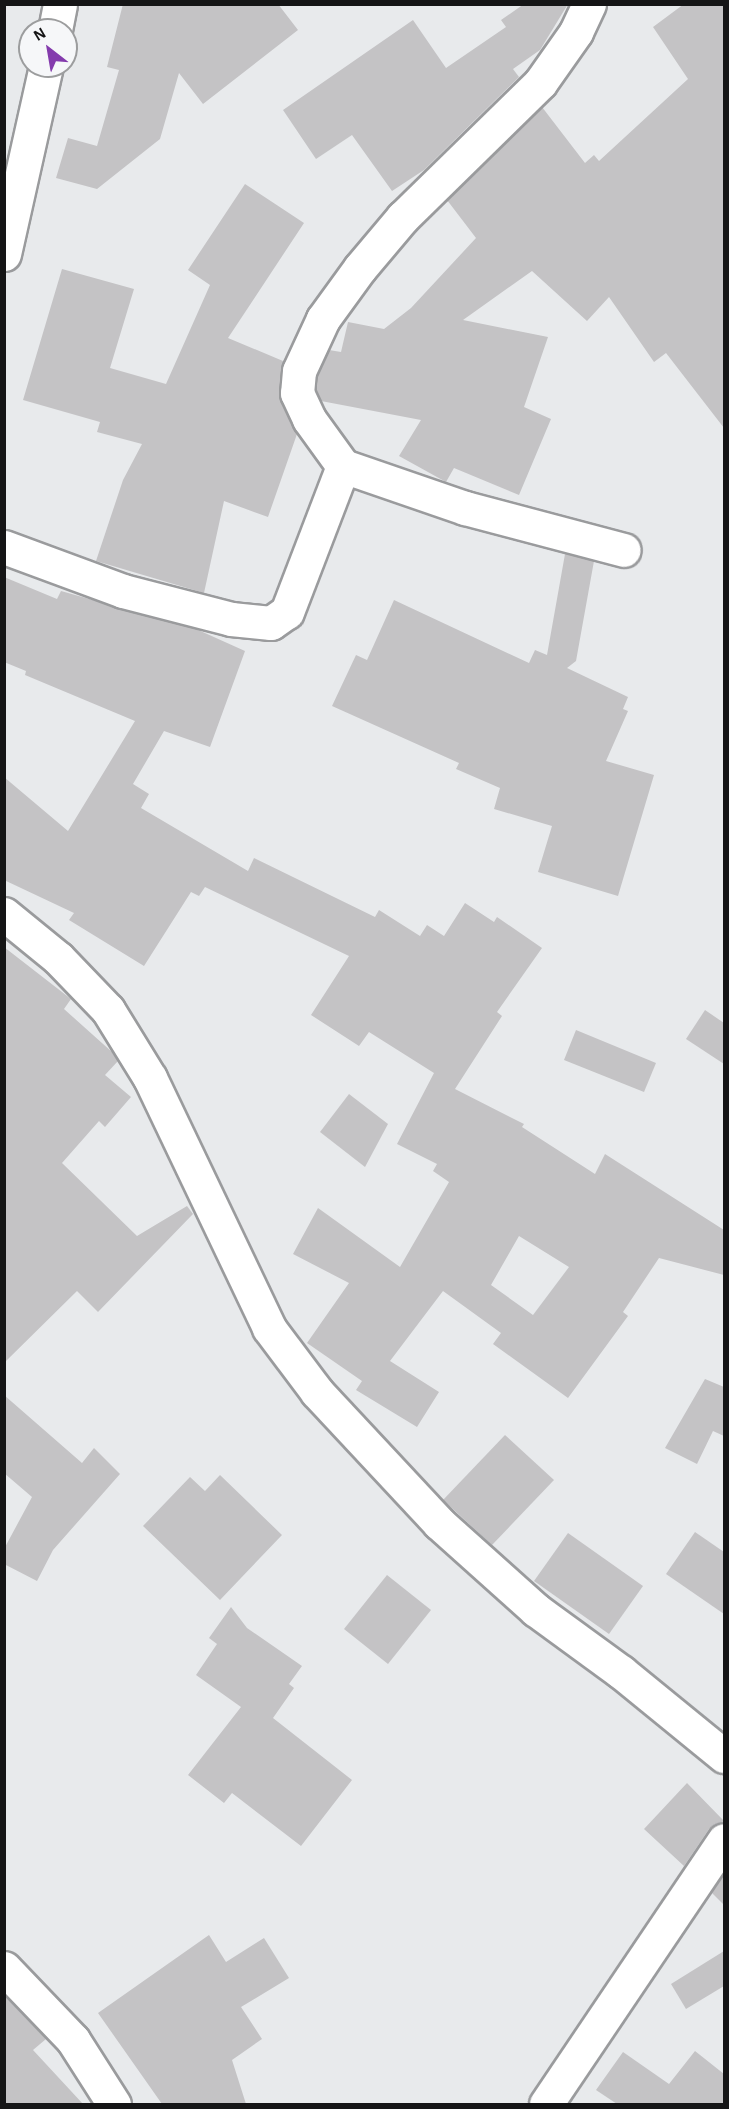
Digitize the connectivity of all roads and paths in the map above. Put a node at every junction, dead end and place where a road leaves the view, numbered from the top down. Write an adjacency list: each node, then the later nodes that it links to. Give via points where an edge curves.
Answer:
1 (589, 4): 4 (street, via 576,32 546,76 403,217 323,319 299,371 297,393 309,419)
2 (43, 78): 3 (street)
3 (4, 254)
4 (343, 466): 5 (street, via 287,612 271,623 231,620 123,591); 6 (street, via 465,508)
5 (4, 547)
6 (624, 550)
7 (4, 914): 8 (street, via 58,958 108,1010 150,1078 269,1328 317,1392 439,1522 536,1610 621,1672)
8 (724, 1756)
9 (724, 1840): 12 (street)
10 (4, 1968): 11 (street, via 72,2040)
11 (114, 2104)
12 (546, 2104)

